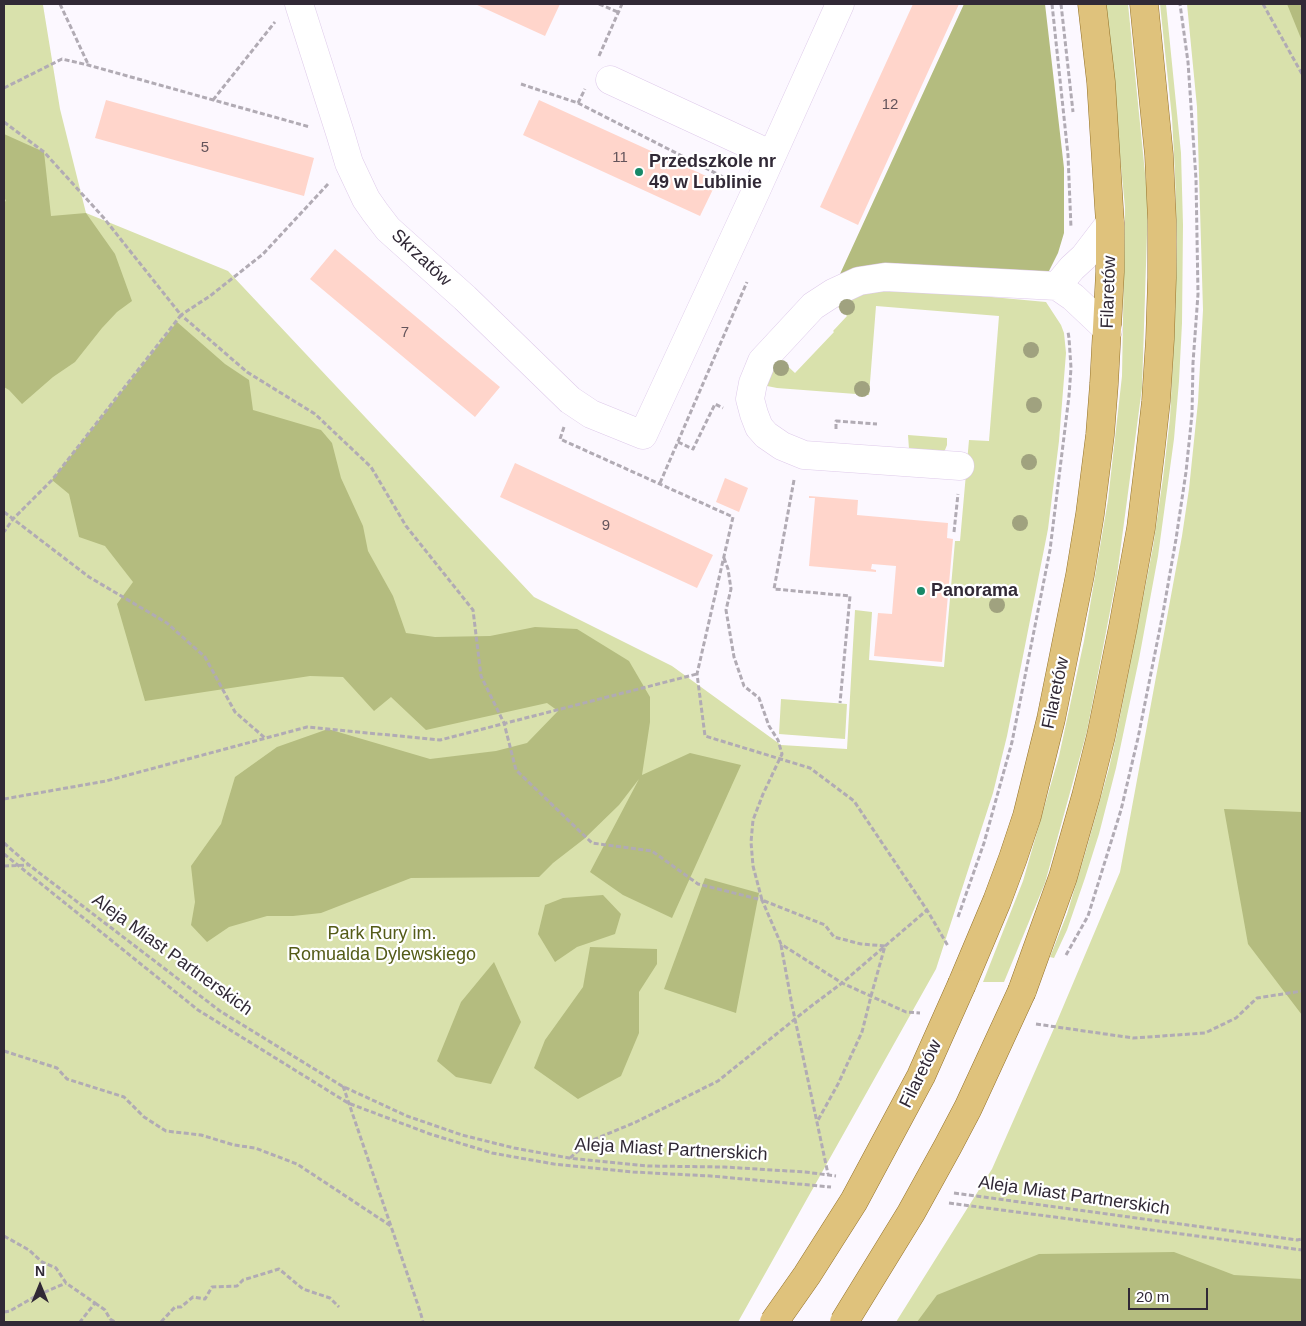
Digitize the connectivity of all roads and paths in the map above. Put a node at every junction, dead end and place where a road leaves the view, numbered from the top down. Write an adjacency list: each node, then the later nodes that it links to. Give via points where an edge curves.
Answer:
1 (60, 4): 12 (path)
2 (299, 4): 22 (street, Skrzatów)
3 (599, 4): 10 (path)
4 (840, 4): 21 (street)
5 (1052, 4): 25 (path, via 1068,156)
6 (1061, 4): 18 (path)
7 (1092, 4): 24 (main road, Filaretów, via 1101,82)
8 (1144, 4): 86 (main road, bridge, via 1162,220 1159,357 1141,528 1098,744 1063,877 1022,991 972,1100 912,1213)
9 (1263, 4): 13 (path)
10 (618, 12)
11 (278, 19): 17 (path)
12 (88, 65): 16 (path, via 62,59); 17 (path)
13 (1302, 74)
14 (610, 80): 21 (street)
15 (521, 84): 23 (path, via 578,103)
16 (4, 88)
17 (213, 100): 20 (path)
18 (1074, 116)
19 (4, 122): 26 (path, via 44,152 104,217)
20 (316, 128)
21 (772, 155): 23 (street)
22 (351, 168): 26 (path, via 338,173 263,254); 29 (street, Skrzatów, via 366,199 388,228)
23 (755, 193): 29 (street, Skrzatów, via 643,435 591,414)
24 (1110, 223): 25 (street); 28 (main road, Filaretów)
25 (1064, 277): 28 (street, via 1072,297); 34 (street, via 885,277 860,281 813,306 762,361 750,399 759,427 782,446 804,455)
26 (181, 315): 37 (path, via 52,480); 42 (path, via 247,372 315,414 371,467 406,526 474,610 481,676)
27 (1067, 327): 53 (path, via 1070,338 1069,396 1050,550 1012,742 984,843)
28 (1108, 330): 85 (main road, Filaretów, bridge, via 1100,435 1080,575 1051,720 1013,858 921,1076 867,1178)
29 (570, 400): 39 (path, via 560,439 733,517)
30 (724, 408): 33 (path, via 715,404 693,450)
31 (842, 421): 32 (path)
32 (877, 424)
33 (678, 442)
34 (960, 466)
35 (795, 475): 41 (path, via 774,589 850,596)
36 (4, 512): 37 (path)
37 (13, 519): 38 (path); 43 (path, via 89,577 167,623 205,657 236,712)
38 (4, 532)
39 (724, 557): 40 (path); 44 (path, via 731,589 726,610 734,657 744,686 759,698 778,740 782,754)
40 (697, 674): 42 (path); 44 (path, via 705,736)
41 (840, 703)
42 (504, 723): 43 (path, via 440,740 307,728); 51 (path, via 516,770 592,843 652,851 698,884)
43 (265, 739): 45 (path, via 106,781)
44 (780, 759): 51 (path, via 763,794 751,842 753,866); 52 (path, via 810,768 854,800)
45 (4, 799)
46 (4, 843): 49 (path, Aleja Miast Partnerskich)
47 (4, 854): 48 (path)
48 (17, 865): 49 (path); 50 (path); 65 (path, via 198,1010)
49 (29, 865): 64 (path, Aleja Miast Partnerskich, via 220,1011)
50 (4, 866)
51 (762, 900): 55 (path); 56 (path, via 825,925 834,937)
52 (927, 910): 54 (path, via 948,946); 56 (path)
53 (958, 918)
54 (951, 937)
55 (781, 944): 57 (path); 61 (path)
56 (885, 946): 57 (path); 59 (path)
57 (842, 983): 59 (path); 61 (path)
58 (1302, 991): 62 (path, via 1257,998 1236,1018 1205,1033 1133,1038)
59 (871, 996): 60 (path, via 906,1012); 66 (path, via 862,1032)
60 (924, 1014)
61 (795, 1019): 66 (path); 67 (path, via 718,1081 588,1142)
62 (1027, 1023)
63 (4, 1051): 73 (path, via 57,1068 67,1079 124,1097 144,1117 166,1131 201,1135 255,1148 297,1164)
64 (342, 1086): 65 (path); 67 (path, Aleja Miast Partnerskich, via 408,1116 462,1135)
65 (348, 1102): 70 (path, via 430,1134 492,1153 554,1164); 73 (path)
66 (817, 1122): 68 (path)
67 (569, 1158): 68 (path, Aleja Miast Partnerskich, via 648,1166)
68 (828, 1174): 69 (path, Aleja Miast Partnerskich)
69 (837, 1176)
70 (834, 1188)
71 (953, 1193): 75 (path, Aleja Miast Partnerskich)
72 (941, 1202): 76 (path)
73 (391, 1226): 84 (path)
74 (4, 1236): 77 (path, via 56,1268)
75 (1302, 1239)
76 (1302, 1250)
77 (66, 1283): 78 (path); 80 (path)
78 (94, 1303): 81 (path); 82 (path, via 106,1310)
79 (339, 1308): 83 (path, via 330,1298 303,1289 279,1269 243,1280 237,1286 212,1287 205,1300 193,1297)
80 (4, 1312)
81 (80, 1322)
82 (115, 1322)
83 (161, 1322)
84 (423, 1322)
85 (774, 1322)
86 (844, 1322)

